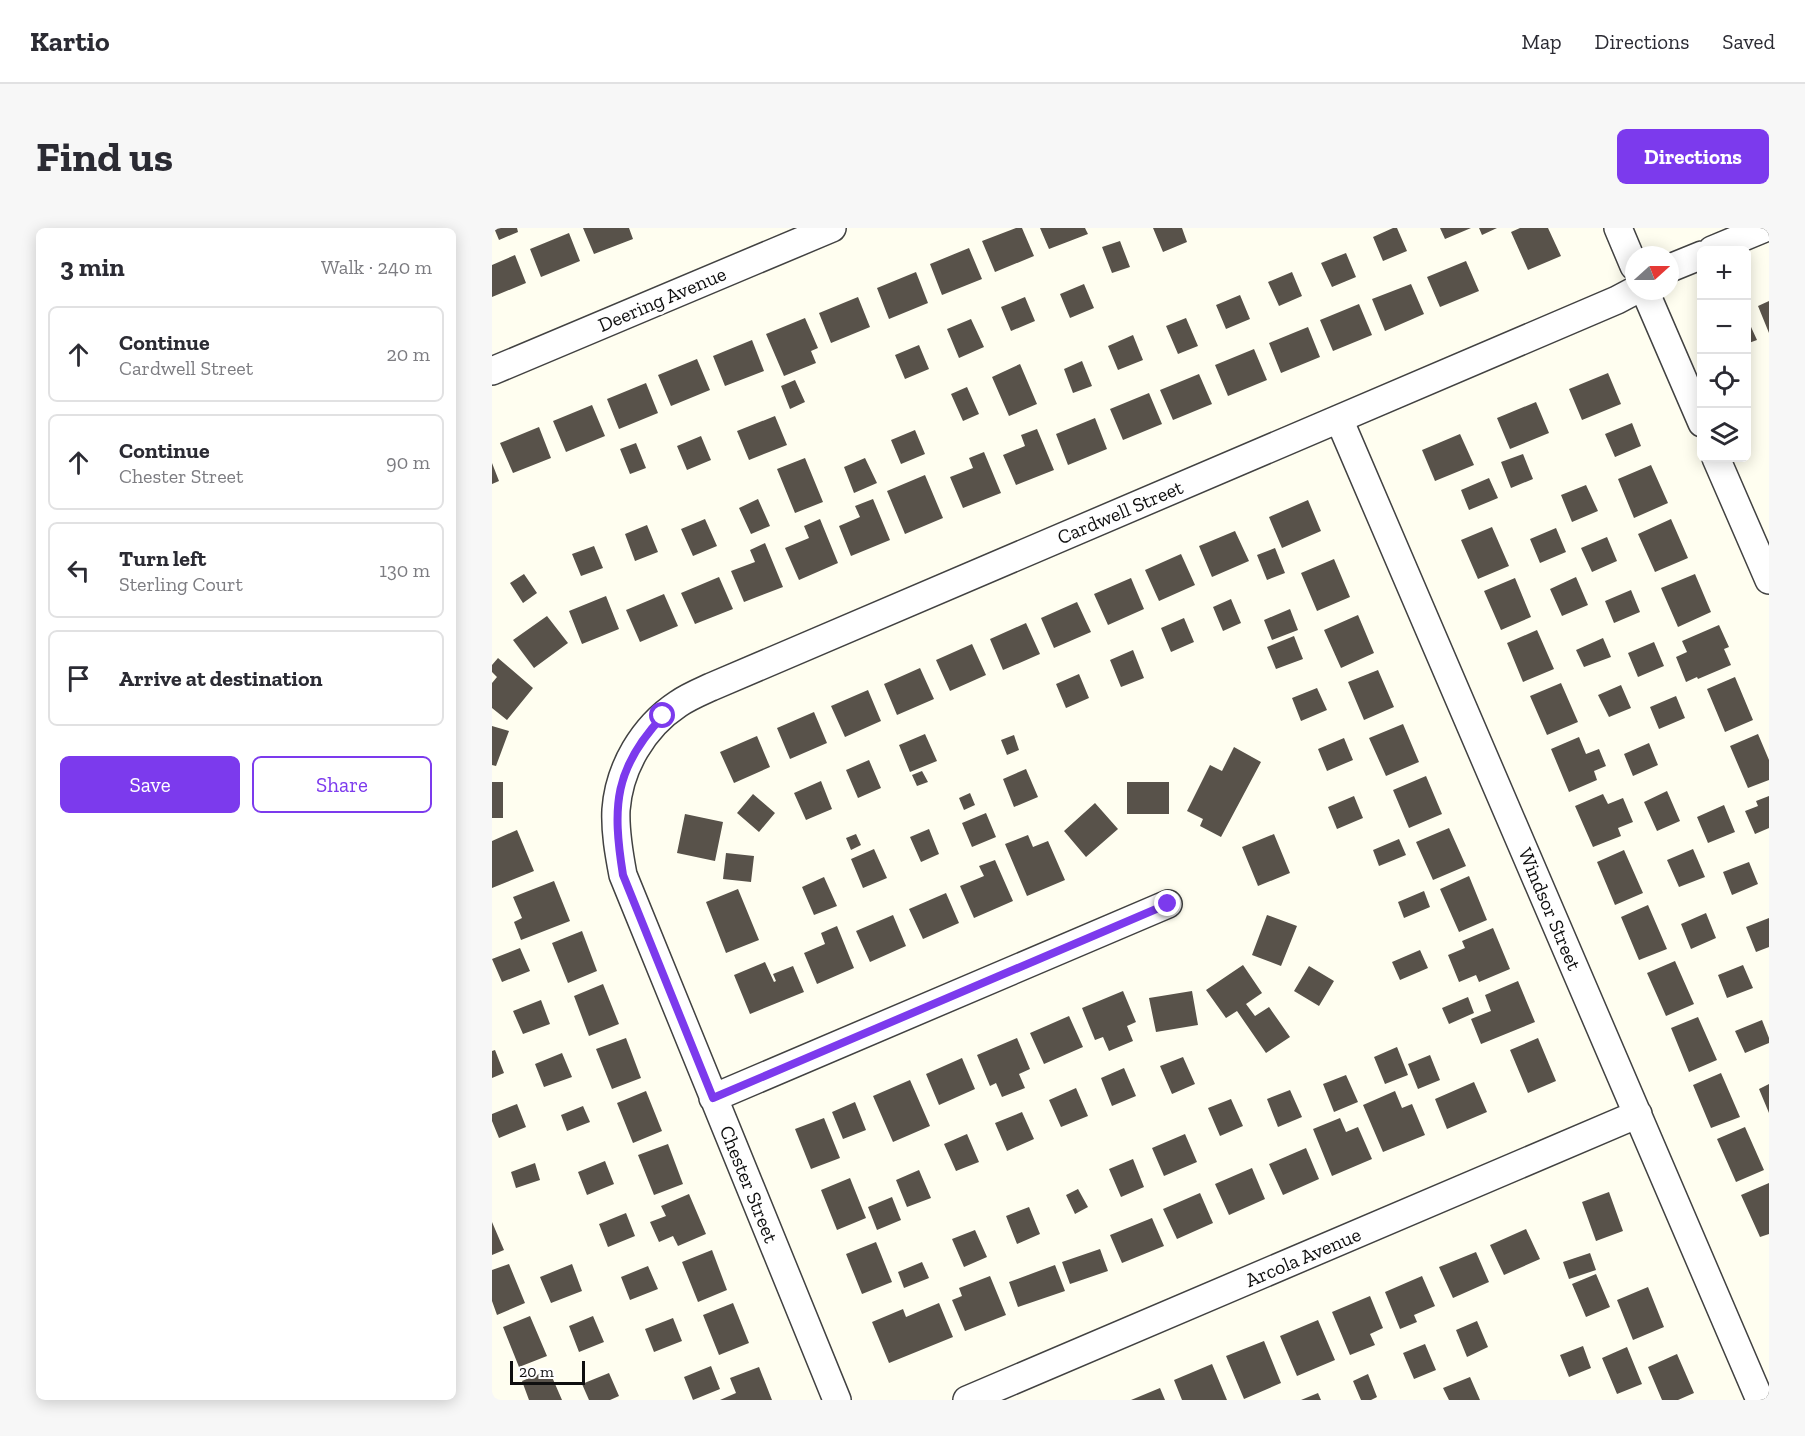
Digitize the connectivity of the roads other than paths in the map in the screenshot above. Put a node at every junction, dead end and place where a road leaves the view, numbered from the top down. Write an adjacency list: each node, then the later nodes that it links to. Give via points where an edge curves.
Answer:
1 (832, 228): 10 (street, Deering Avenue)
2 (1618, 228): 4 (street)
3 (1765, 228): 5 (street)
4 (1626, 246)
5 (1722, 246)
6 (1697, 257): 7 (street)
7 (1679, 264)
8 (1625, 295): 12 (street, Cardwell Street)
9 (1649, 300): 11 (street)
10 (492, 370)
11 (1697, 414)
12 (1339, 419): 15 (street, Cardwell Street, via 711,687 663,716 645,735); 18 (street, Windsor Street)
13 (1718, 462): 14 (street)
14 (1769, 580)
15 (629, 763): 17 (street, Chester Street, via 616,810 623,875)
16 (1168, 904): 17 (street)
17 (713, 1098): 19 (street, Chester Street)
18 (1638, 1114): 20 (street, Arcola Avenue); 21 (street, Windsor Street)
19 (837, 1400)
20 (967, 1400)
21 (1760, 1400)

